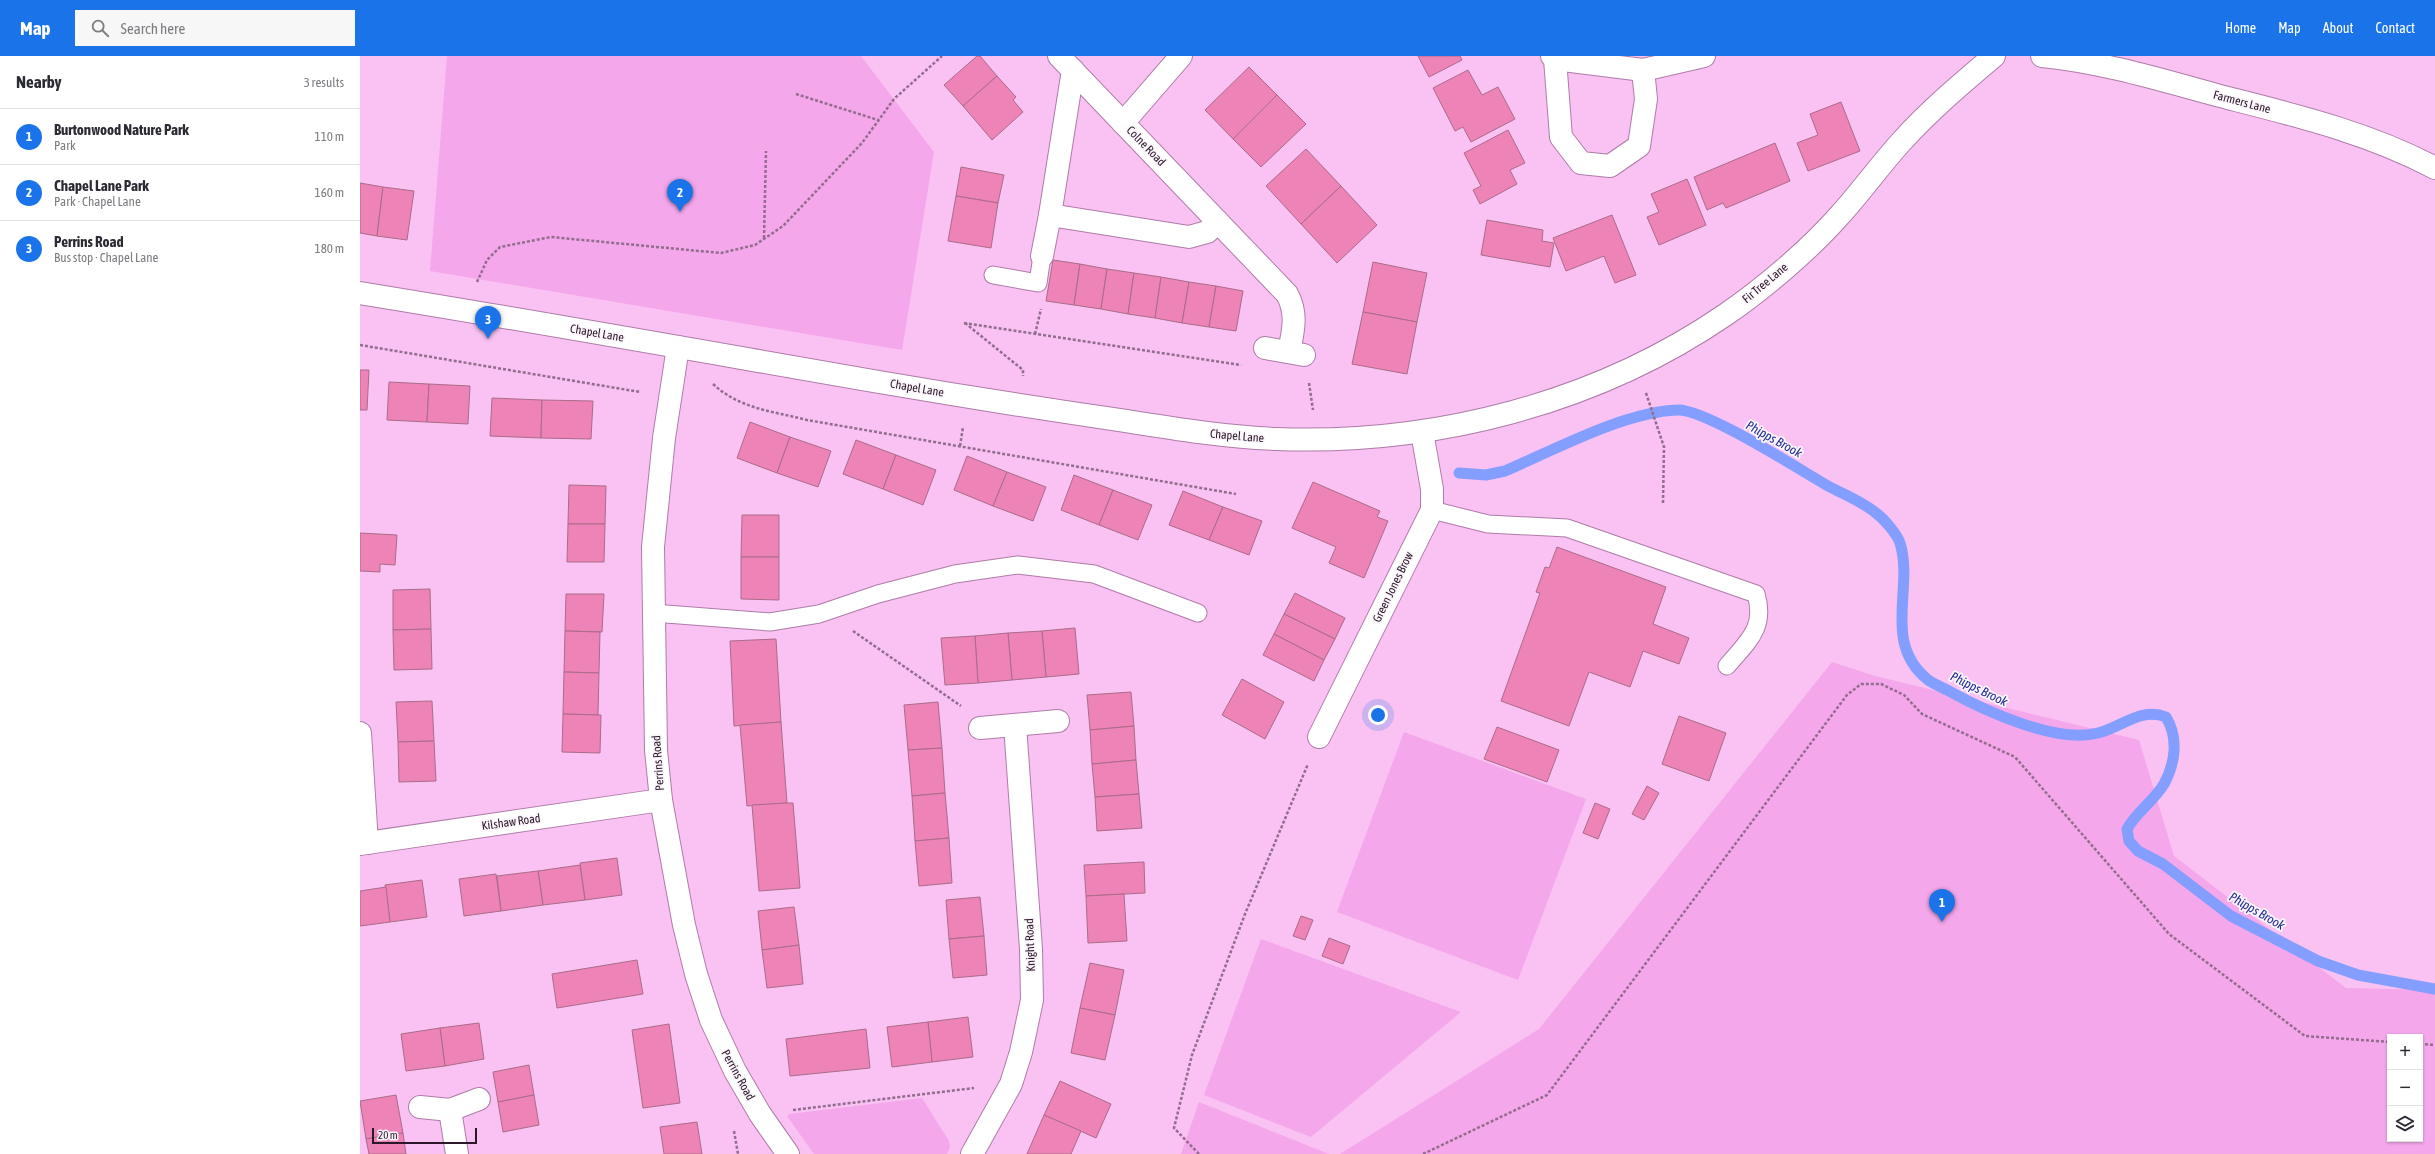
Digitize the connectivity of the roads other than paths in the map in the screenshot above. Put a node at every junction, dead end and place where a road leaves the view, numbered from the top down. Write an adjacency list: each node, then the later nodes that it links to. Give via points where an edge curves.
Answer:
1 (1181, 56): 8 (street)
2 (1704, 56): 7 (street)
3 (1994, 56): 17 (street, Fir Tree Lane, via 1959,84 1912,131 1835,220 1766,284 1724,316 1666,351 1606,379 1538,406)
4 (2042, 56): 9 (street, Farmers Lane, via 2127,71 2350,130)
5 (1554, 58): 7 (street); 7 (street, via 1561,137 1581,163 1610,166 1639,146 1646,99)
6 (1066, 63): 8 (street, Colne Road); 10 (street, Colne Road)
7 (1644, 70)
8 (1123, 123): 11 (street, Colne Road)
9 (2435, 168)
10 (1050, 215): 11 (street, via 1190,237 1207,232); 12 (street, Colne Road)
11 (1218, 222): 16 (street, Colne Road, via 1287,294 1293,304 1296,316 1297,354)
12 (1042, 256): 13 (lane, Colne Road, via 1038,283)
13 (993, 275)
14 (360, 293): 15 (street, Chapel Lane)
15 (684, 348): 18 (street, Chapel Lane, via 1018,405 1243,437 1313,439); 21 (street, Perrins Road, via 657,496 653,547)
16 (1265, 348)
17 (1476, 422): 18 (street, Chapel Lane)
18 (1422, 432): 19 (street, Green Jones Brow, via 1432,489)
19 (1432, 510): 22 (lane, via 1488,524 1567,528 1756,594 1761,610 1754,634); 27 (street, Green Jones Brow)
20 (1198, 613): 21 (lane, via 1094,574 1018,566 955,574 878,594 825,612 770,622)
21 (653, 614): 28 (street, Perrins Road, via 656,750)
22 (1727, 666)
23 (1058, 721): 24 (street)
24 (1015, 725): 25 (street); 35 (street, Knight Road, via 1032,949 1032,1000 1011,1084)
25 (980, 728)
26 (360, 733): 29 (street)
27 (1319, 736)
28 (661, 800): 29 (street, Kilshaw Road); 34 (street, Perrins Road, via 684,925 696,974 722,1046 760,1114)
29 (363, 843)
30 (479, 1099): 32 (street)
31 (420, 1107): 32 (street)
32 (450, 1110): 33 (street)
33 (457, 1154)
34 (788, 1154)
35 (972, 1154)

